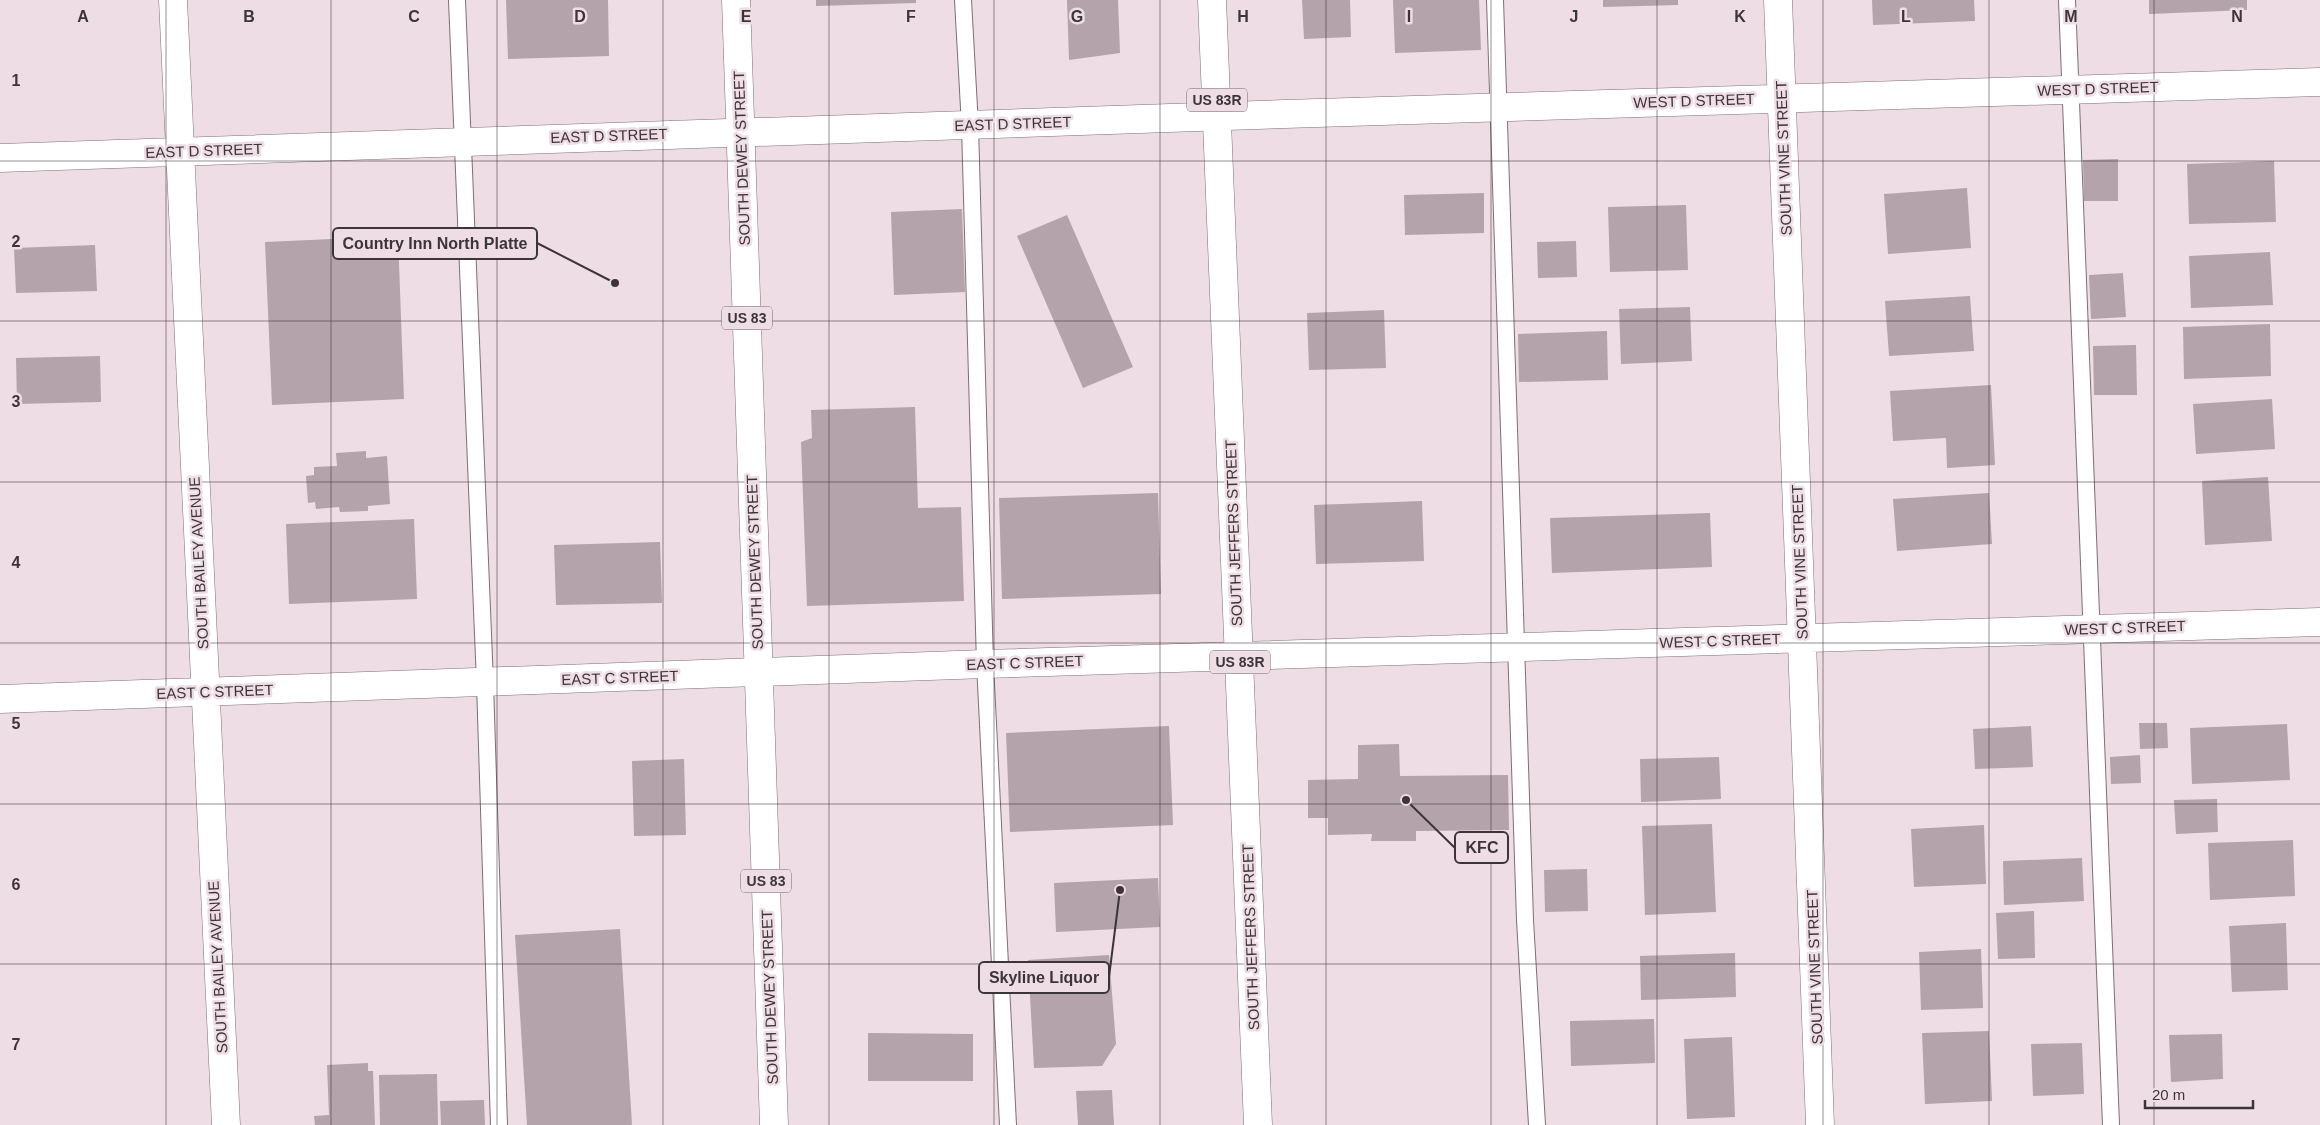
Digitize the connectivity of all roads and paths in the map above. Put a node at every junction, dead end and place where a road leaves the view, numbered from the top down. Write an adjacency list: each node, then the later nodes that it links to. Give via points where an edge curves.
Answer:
1 (173, 0): 17 (main road, SOUTH BAILEY AVENUE)
2 (457, 0): 16 (lane)
3 (736, 0): 15 (main road, SOUTH DEWEY STREET / US 83)
4 (963, 0): 14 (lane)
5 (1212, 0): 13 (main road, SOUTH JEFFERS STREET / US 83R)
6 (1495, 0): 12 (lane)
7 (1778, 0): 11 (main road, SOUTH VINE STREET)
8 (2067, 0): 10 (lane)
9 (2320, 82): 10 (main road, WEST D STREET)
10 (2070, 90): 11 (main road, WEST D STREET); 20 (lane)
11 (1782, 99): 12 (main road, WEST D STREET); 21 (main road, SOUTH VINE STREET)
12 (1499, 107): 13 (main road, WEST D STREET); 22 (lane)
13 (1217, 116): 14 (main road, EAST D STREET); 23 (main road, SOUTH JEFFERS STREET / US 83R)
14 (970, 126): 15 (main road, EAST D STREET); 24 (lane)
15 (742, 132): 16 (main road, EAST D STREET); 25 (main road, SOUTH DEWEY STREET / US 83)
16 (463, 141): 17 (main road, EAST D STREET); 26 (lane)
17 (179, 152): 18 (main road, EAST D STREET); 27 (main road, SOUTH BAILEY AVENUE)
18 (0, 158)
19 (2320, 622): 20 (main road, WEST C STREET)
20 (2093, 629): 21 (main road, WEST C STREET); 36 (lane)
21 (1803, 638): 22 (main road, WEST C STREET); 35 (main road, SOUTH VINE STREET)
22 (1518, 647): 23 (main road, WEST C STREET); 34 (lane, via 1525,920)
23 (1240, 656): 24 (main road, EAST C STREET); 33 (main road, SOUTH JEFFERS STREET / US 83R)
24 (985, 664): 25 (main road, EAST C STREET); 32 (lane)
25 (758, 672): 26 (main road, EAST C STREET); 31 (main road, SOUTH DEWEY STREET / US 83)
26 (485, 683): 27 (main road, EAST C STREET); 30 (lane)
27 (205, 692): 28 (main road, EAST C STREET); 29 (main road, SOUTH BAILEY AVENUE)
28 (0, 699)
29 (226, 1125)
30 (499, 1125)
31 (774, 1125)
32 (1008, 1125)
33 (1258, 1125)
34 (1537, 1125)
35 (1820, 1125)
36 (2111, 1125)

